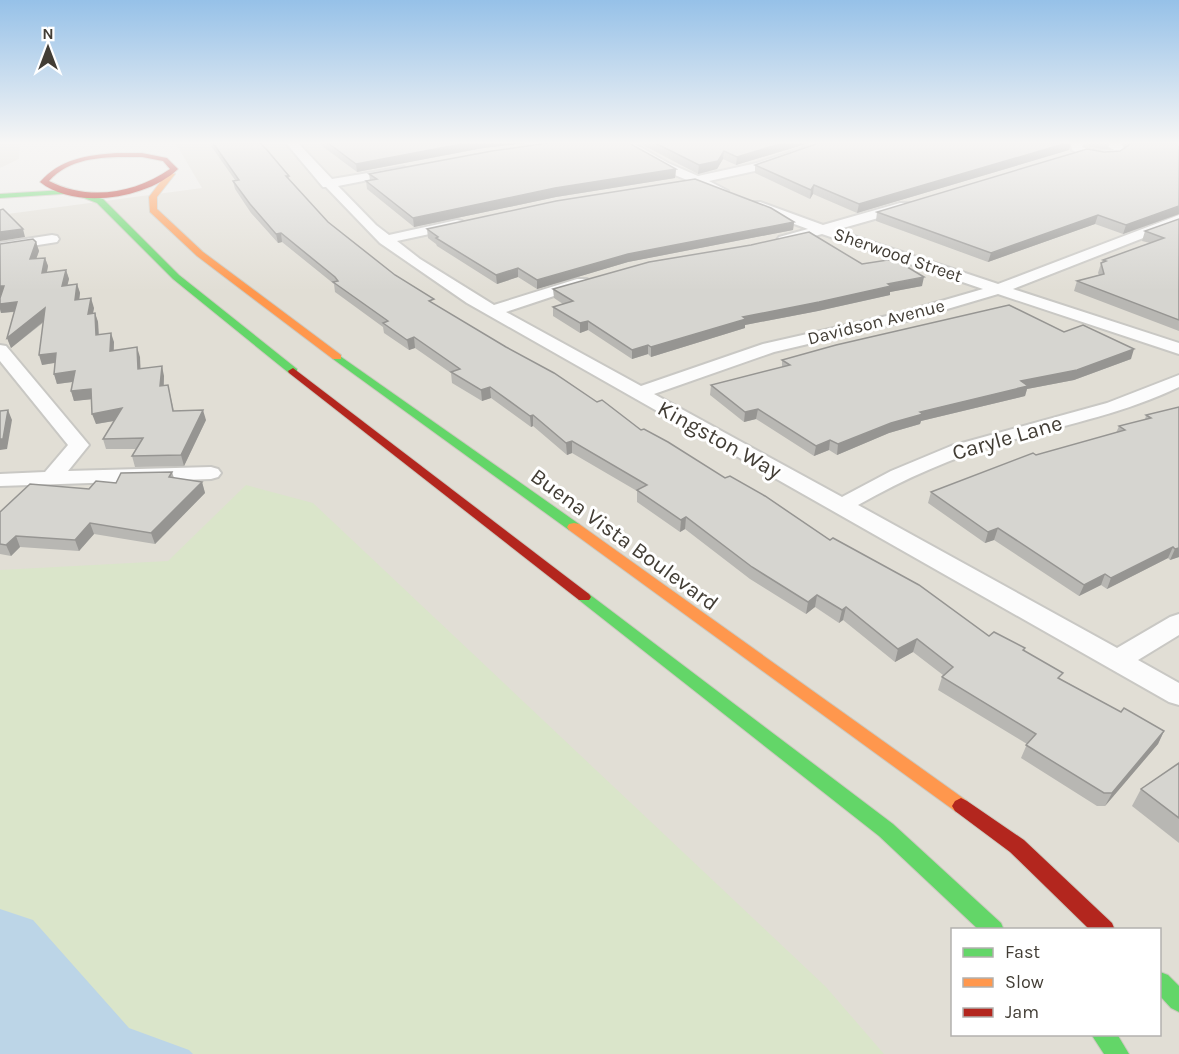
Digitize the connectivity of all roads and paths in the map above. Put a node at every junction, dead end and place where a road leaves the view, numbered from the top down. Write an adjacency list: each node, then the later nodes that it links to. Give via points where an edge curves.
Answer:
1 (58, 192): 8 (main road)
2 (63, 192): 7 (main road)
3 (108, 192): 7 (main road)
4 (157, 192): 32 (main road, Buena Vista Boulevard, via 153,210 200,254 346,364 1017,846)
5 (335, 192): 14 (street, Kingston Way)
6 (725, 192): 12 (street, Sherwood Street)
7 (82, 194): 31 (main road, via 100,201 176,277 299,376 886,830)
8 (0, 196)
9 (914, 204): 12 (street)
10 (1179, 219): 18 (street, Davidson Avenue)
11 (466, 222): 14 (street)
12 (824, 230): 15 (street); 18 (street, Sherwood Street)
13 (52, 239): 16 (street)
14 (385, 240): 19 (street, Kingston Way)
15 (771, 243)
16 (0, 247)
17 (595, 279): 19 (street)
18 (998, 289): 20 (street, Sherwood Street); 23 (street, Davidson Avenue, via 904,317 769,348)
19 (492, 311): 23 (street, Kingston Way)
20 (1179, 349)
21 (1, 353): 25 (street, via 79,445)
22 (1179, 380): 27 (street, Caryle Lane, via 1093,413 1000,437 911,467)
23 (638, 393): 27 (street, Kingston Way)
24 (211, 473): 25 (street)
25 (52, 477): 26 (street)
26 (0, 480)
27 (841, 506): 29 (street, Kingston Way)
28 (1179, 623): 29 (street)
29 (1117, 660): 30 (street, Kingston Way)
30 (1179, 695)
31 (992, 928)
32 (1103, 928)
33 (1161, 983): 34 (main road)
34 (1179, 1001)
35 (1103, 1036): 36 (main road)
36 (1118, 1054)

